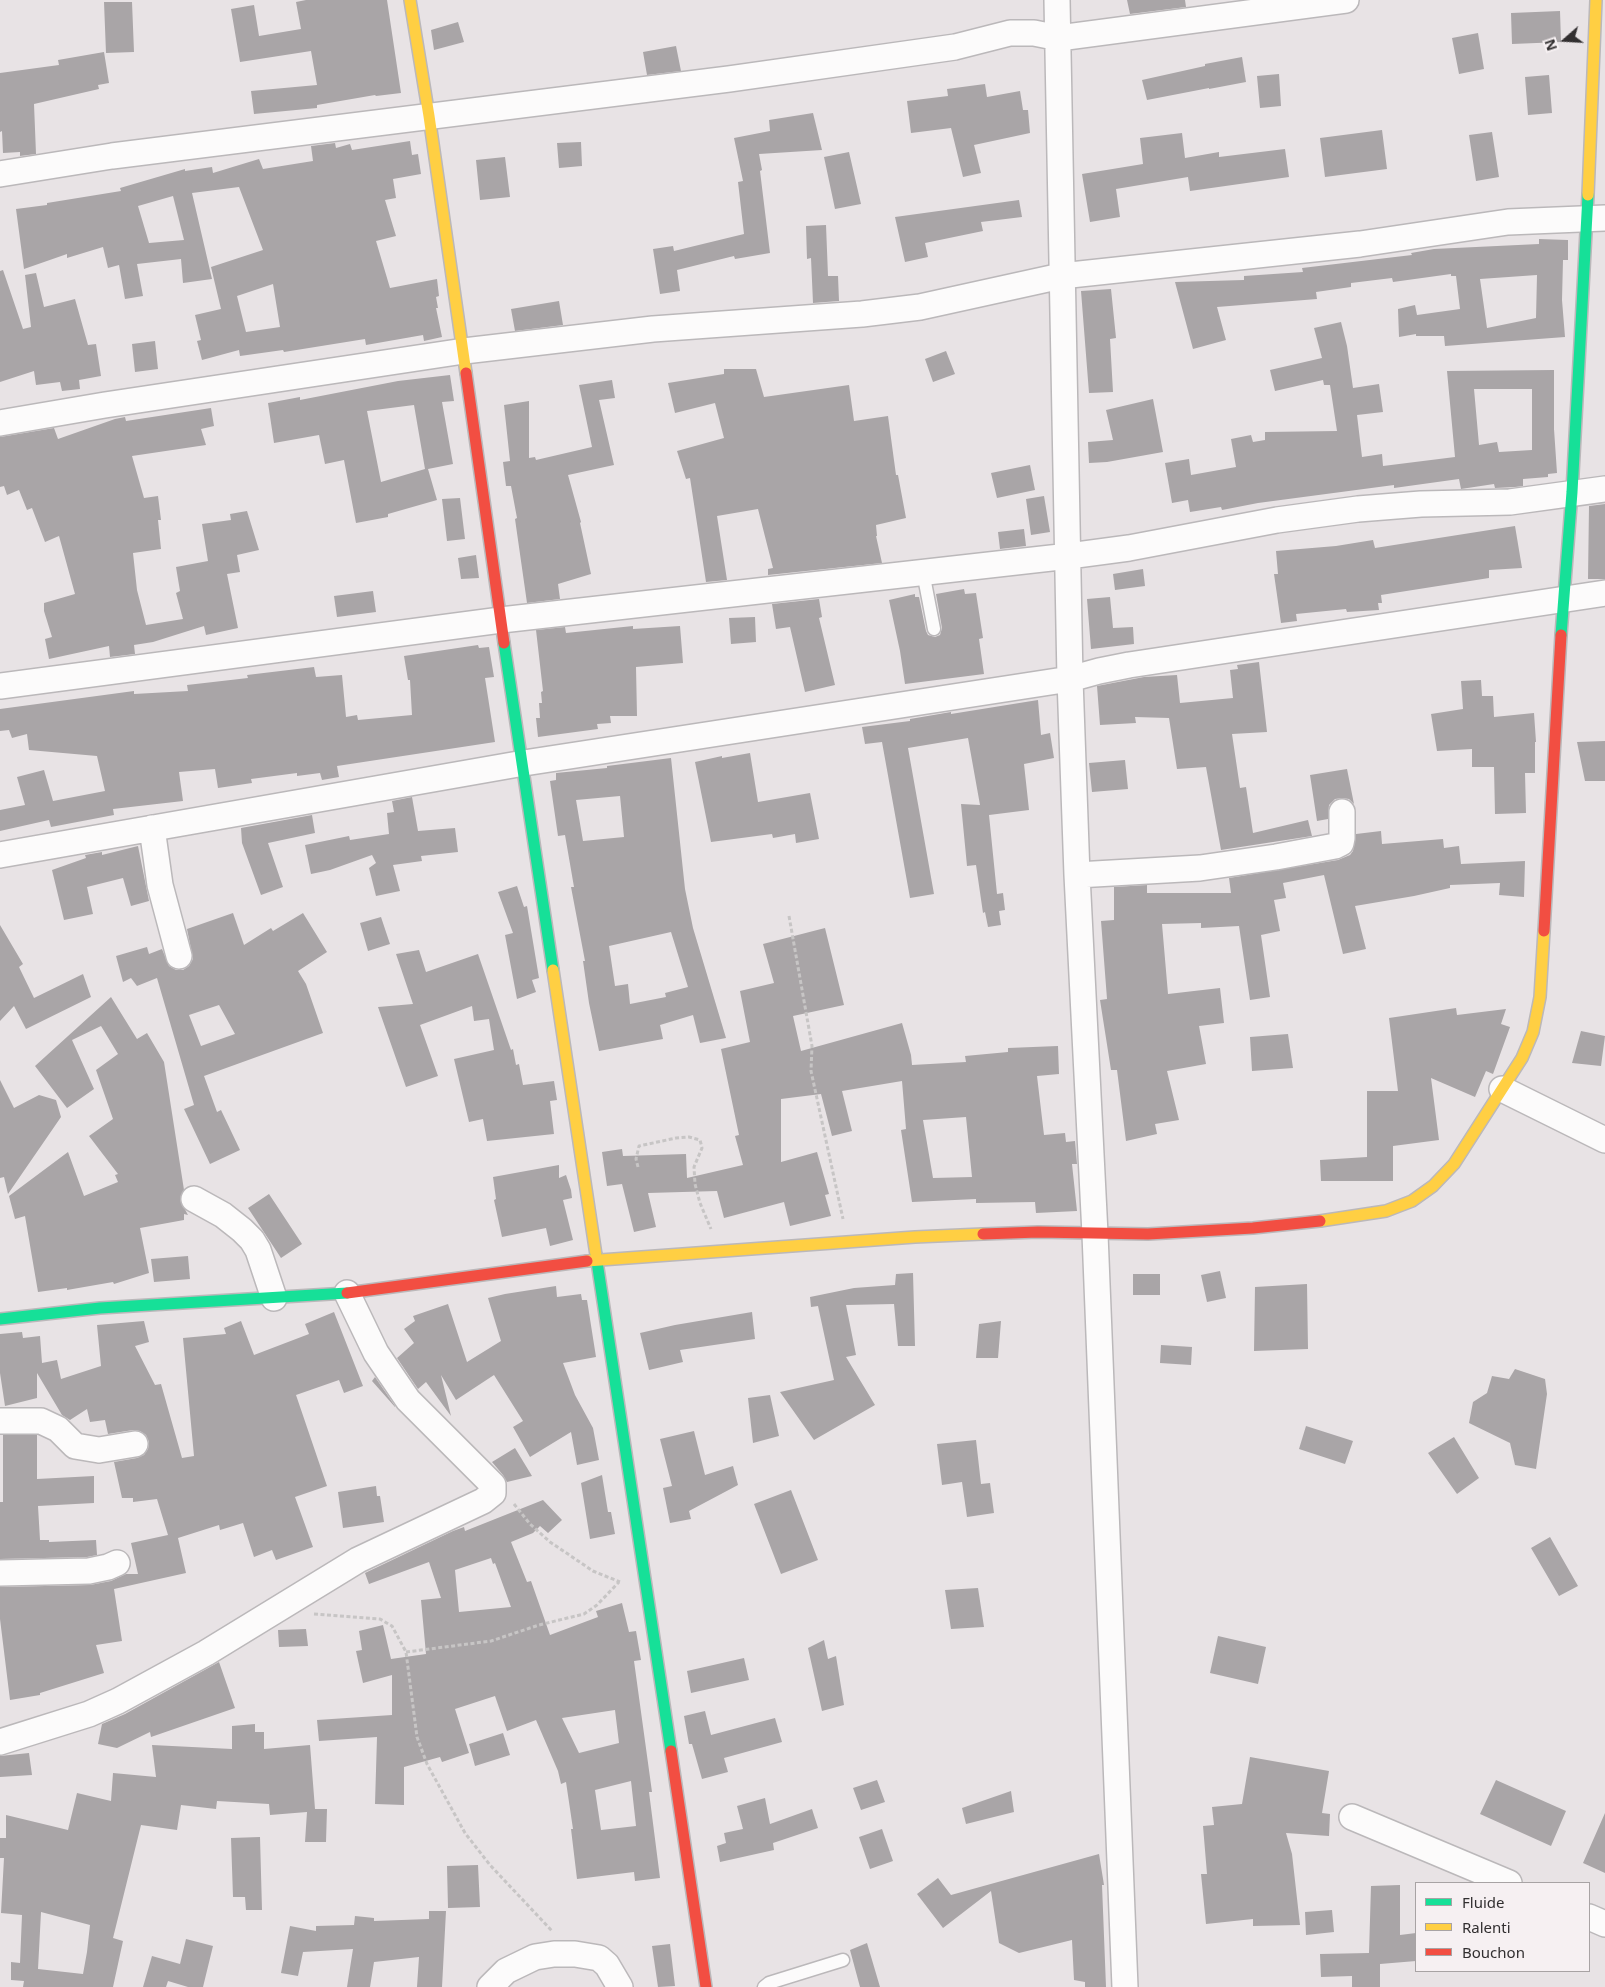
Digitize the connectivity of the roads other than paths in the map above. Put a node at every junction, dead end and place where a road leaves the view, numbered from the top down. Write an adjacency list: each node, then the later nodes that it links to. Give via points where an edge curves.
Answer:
1 (410, 0): 6 (street)
2 (1056, 0): 5 (street)
3 (1346, 0): 5 (street)
4 (1596, 0): 8 (street)
5 (1059, 38): 6 (street, via 1010,33 935,50); 9 (street)
6 (429, 116): 7 (street, via 112,156); 10 (street)
7 (0, 174)
8 (1596, 218): 9 (street, via 1508,222 1360,244); 13 (street)
9 (1061, 276): 10 (street, via 920,307 653,328); 14 (street)
10 (464, 351): 11 (street); 18 (street)
11 (0, 423)
12 (1605, 489): 13 (street)
13 (1572, 492): 14 (street, via 1510,502 1358,509); 17 (street)
14 (1069, 556): 15 (street); 20 (street)
15 (923, 572): 18 (street); 19 (lane)
16 (1605, 593): 17 (street)
17 (1563, 599): 20 (street, via 1129,665); 28 (street, via 1540,996 1533,1032 1522,1058)
18 (502, 620): 21 (street); 22 (street)
19 (934, 629)
20 (1070, 679): 22 (street); 26 (street)
21 (0, 686)
22 (524, 763): 24 (street); 32 (street)
23 (1342, 812): 26 (street, via 1342,838 1336,846 1200,868)
24 (152, 828): 25 (street); 27 (street, via 160,885)
25 (0, 855)
26 (1077, 875): 31 (street)
27 (179, 956)
28 (1502, 1089): 29 (street); 31 (street, via 1454,1164 1433,1186 1412,1201 1386,1211 1253,1228)
29 (1605, 1140)
30 (194, 1198): 34 (street, via 229,1220 252,1240)
31 (1095, 1234): 32 (street, via 1038,1232); 50 (street)
32 (598, 1260): 33 (street); 48 (street)
33 (347, 1293): 34 (street); 40 (street, via 376,1353 408,1400 493,1485 493,1493 483,1501 358,1560 206,1654 118,1701 89,1714)
34 (274, 1298): 35 (street, via 100,1308)
35 (0, 1319)
36 (0, 1421): 37 (street, via 41,1421 58,1430 76,1446 99,1450)
37 (135, 1444)
38 (117, 1564): 39 (street, via 89,1571)
39 (0, 1573)
40 (0, 1742)
41 (1352, 1817): 42 (street)
42 (1507, 1882)
43 (1590, 1917): 44 (street)
44 (1605, 1924)
45 (843, 1960): 49 (lane)
46 (490, 1987): 47 (street, via 506,1971 535,1957 554,1954 599,1958)
47 (620, 1987)
48 (706, 1987)
49 (764, 1987)
50 (1125, 1987)

